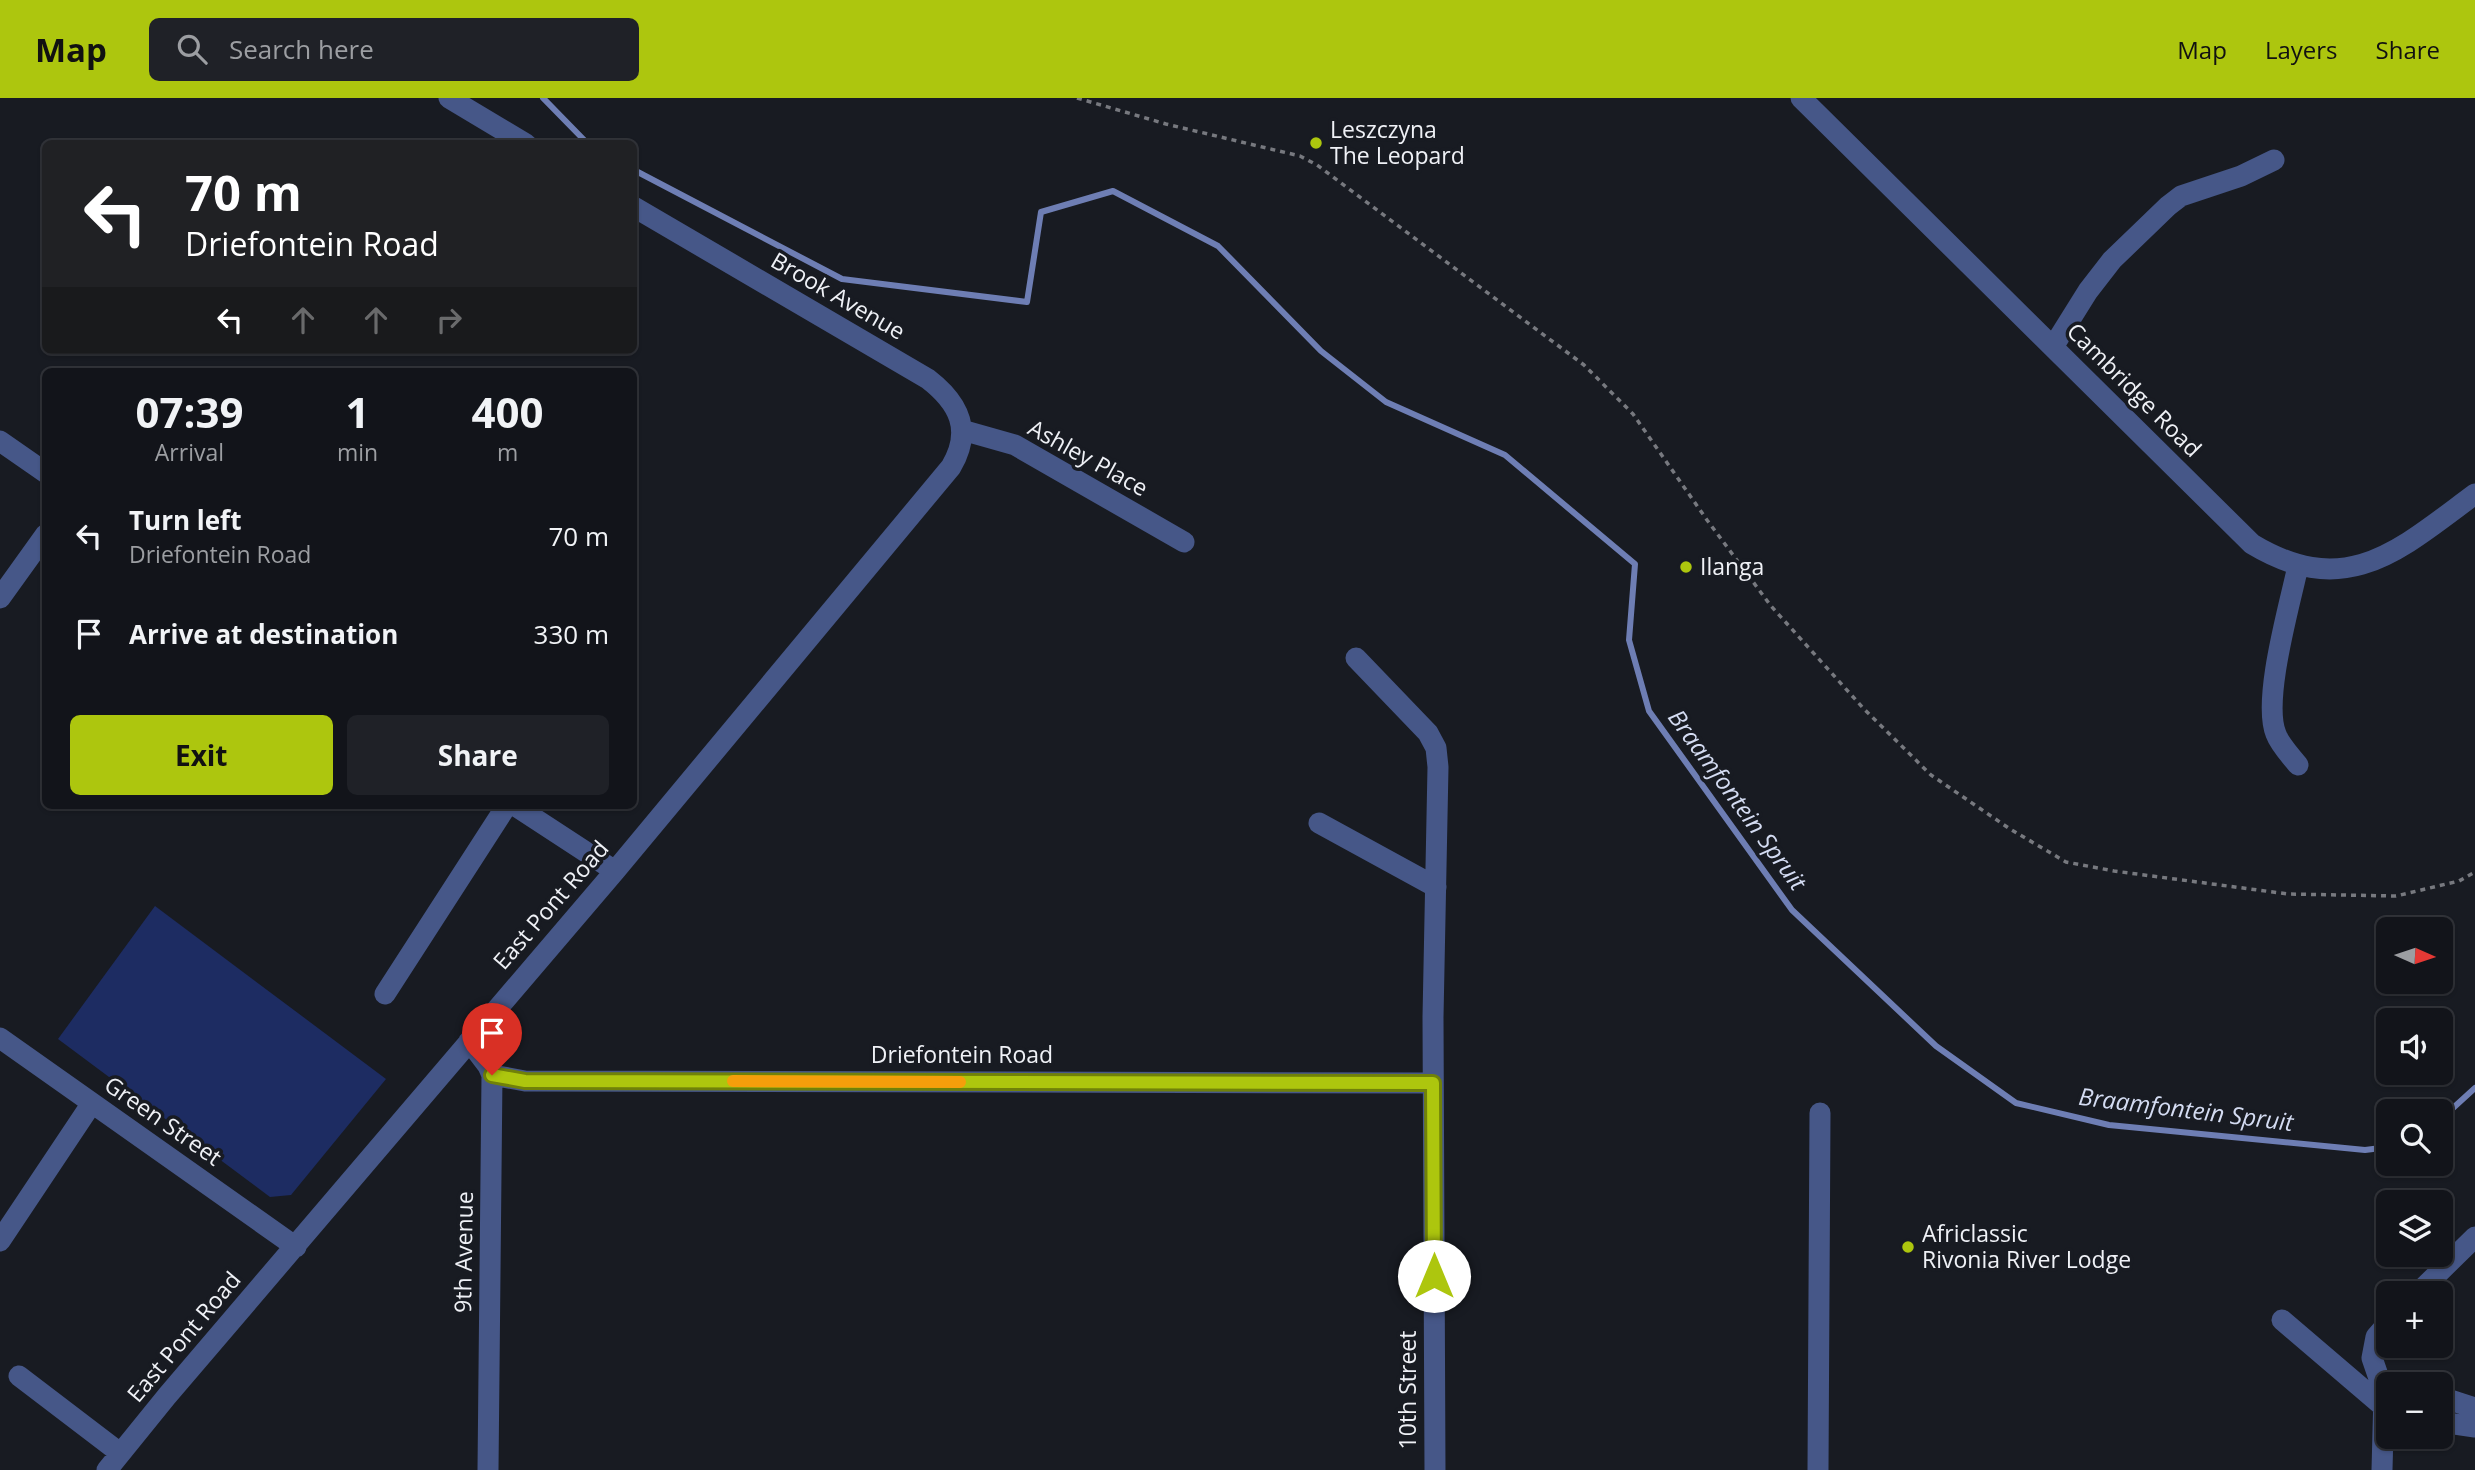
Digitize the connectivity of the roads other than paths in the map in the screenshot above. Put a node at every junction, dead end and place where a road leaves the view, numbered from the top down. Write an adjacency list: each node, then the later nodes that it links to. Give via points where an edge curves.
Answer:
1 (449, 98): 3 (street)
2 (1801, 98): 6 (street, Cambridge Road)
3 (519, 140)
4 (2274, 160): 6 (street, via 2181,196 2168,206 2112,260)
5 (637, 209): 7 (street, Brook Avenue, via 928,379 953,403)
6 (2053, 347): 13 (street, Cambridge Road, via 2252,544)
7 (962, 430): 12 (street, Ashley Place, via 1015,445); 20 (street, East Pont Road, via 951,467)
8 (0, 441): 9 (street)
9 (42, 470)
10 (2475, 494): 13 (street, Cambridge Road, via 2381,558 2353,568)
11 (42, 540): 14 (street)
12 (1184, 542)
13 (2298, 566): 16 (street, via 2272,705 2276,735)
14 (0, 598)
15 (1356, 658): 21 (street, 10th Street, via 1414,716 1436,748)
16 (2298, 765)
17 (504, 809): 22 (street)
18 (520, 809): 20 (street)
19 (1319, 823): 21 (street)
20 (615, 872): 24 (street, East Pont Road)
21 (1436, 887): 26 (street, 10th Street)
22 (385, 994)
23 (0, 1038): 27 (street, Green Street)
24 (469, 1041): 25 (street); 31 (street, East Pont Road)
25 (492, 1075): 26 (street, Driefontein Road, via 525,1081); 44 (street, 9th Avenue)
26 (1433, 1083): 45 (street, 10th Street)
27 (92, 1103): 30 (street); 31 (street, Green Street)
28 (1820, 1113): 46 (street)
29 (2475, 1237): 32 (street)
30 (0, 1241)
31 (296, 1247): 43 (street, East Pont Road)
32 (2430, 1281)
33 (2283, 1320): 38 (street)
34 (2376, 1337): 35 (street, via 2372,1358)
35 (2383, 1372)
36 (19, 1376): 43 (street)
37 (2453, 1400): 39 (street)
38 (2376, 1406)
39 (2475, 1408)
40 (2453, 1424): 41 (street)
41 (2475, 1427)
42 (2384, 1449): 47 (street)
43 (114, 1462)
44 (488, 1470)
45 (1435, 1470)
46 (1818, 1470)
47 (2382, 1470)

